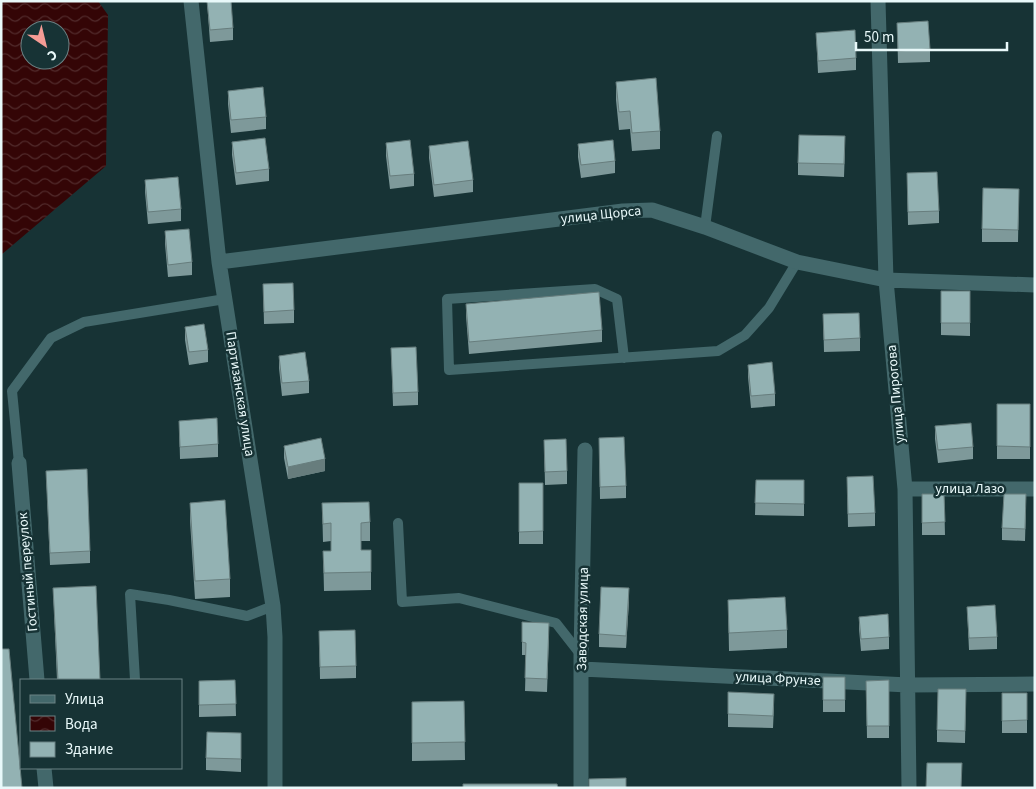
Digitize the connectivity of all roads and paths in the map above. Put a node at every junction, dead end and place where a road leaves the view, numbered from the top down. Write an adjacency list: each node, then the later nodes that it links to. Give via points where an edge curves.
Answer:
1 (191, 1): 5 (street, Партизанская улица)
2 (878, 1): 7 (street, улица Пирогова)
3 (717, 136): 4 (lane)
4 (705, 227): 5 (street, улица Щорса, via 652,210 623,211); 6 (street, улица Щорса)
5 (219, 262): 9 (street, Партизанская улица)
6 (797, 262): 7 (street, улица Щорса); 10 (lane, via 769,308 745,335 718,351)
7 (886, 280): 8 (street, улица Щорса); 13 (street, улица Пирогова)
8 (1035, 285)
9 (225, 299): 12 (lane, via 84,322 51,338 12,391); 16 (street, Партизанская улица)
10 (624, 358): 10 (lane, via 449,370 447,299 595,289 617,299)
11 (586, 450): 17 (street, Заводская улица)
12 (19, 463): 18 (street, Гостиный переулок)
13 (905, 489): 14 (street, улица Лазо); 21 (street, улица Пирогова)
14 (1035, 489)
15 (398, 523): 17 (lane, via 402,602 459,598 556,623)
16 (273, 606): 19 (lane, via 247,616 130,594); 24 (street, Партизанская улица)
17 (582, 662): 21 (street, улица Фрунзе); 25 (street, Заводская улица)
18 (37, 679)
19 (135, 679)
20 (1035, 684): 21 (street, улица Фрунзе)
21 (908, 685): 26 (street, улица Пирогова)
22 (44, 769): 23 (street)
23 (46, 788)
24 (275, 788)
25 (581, 788)
26 (909, 788)

